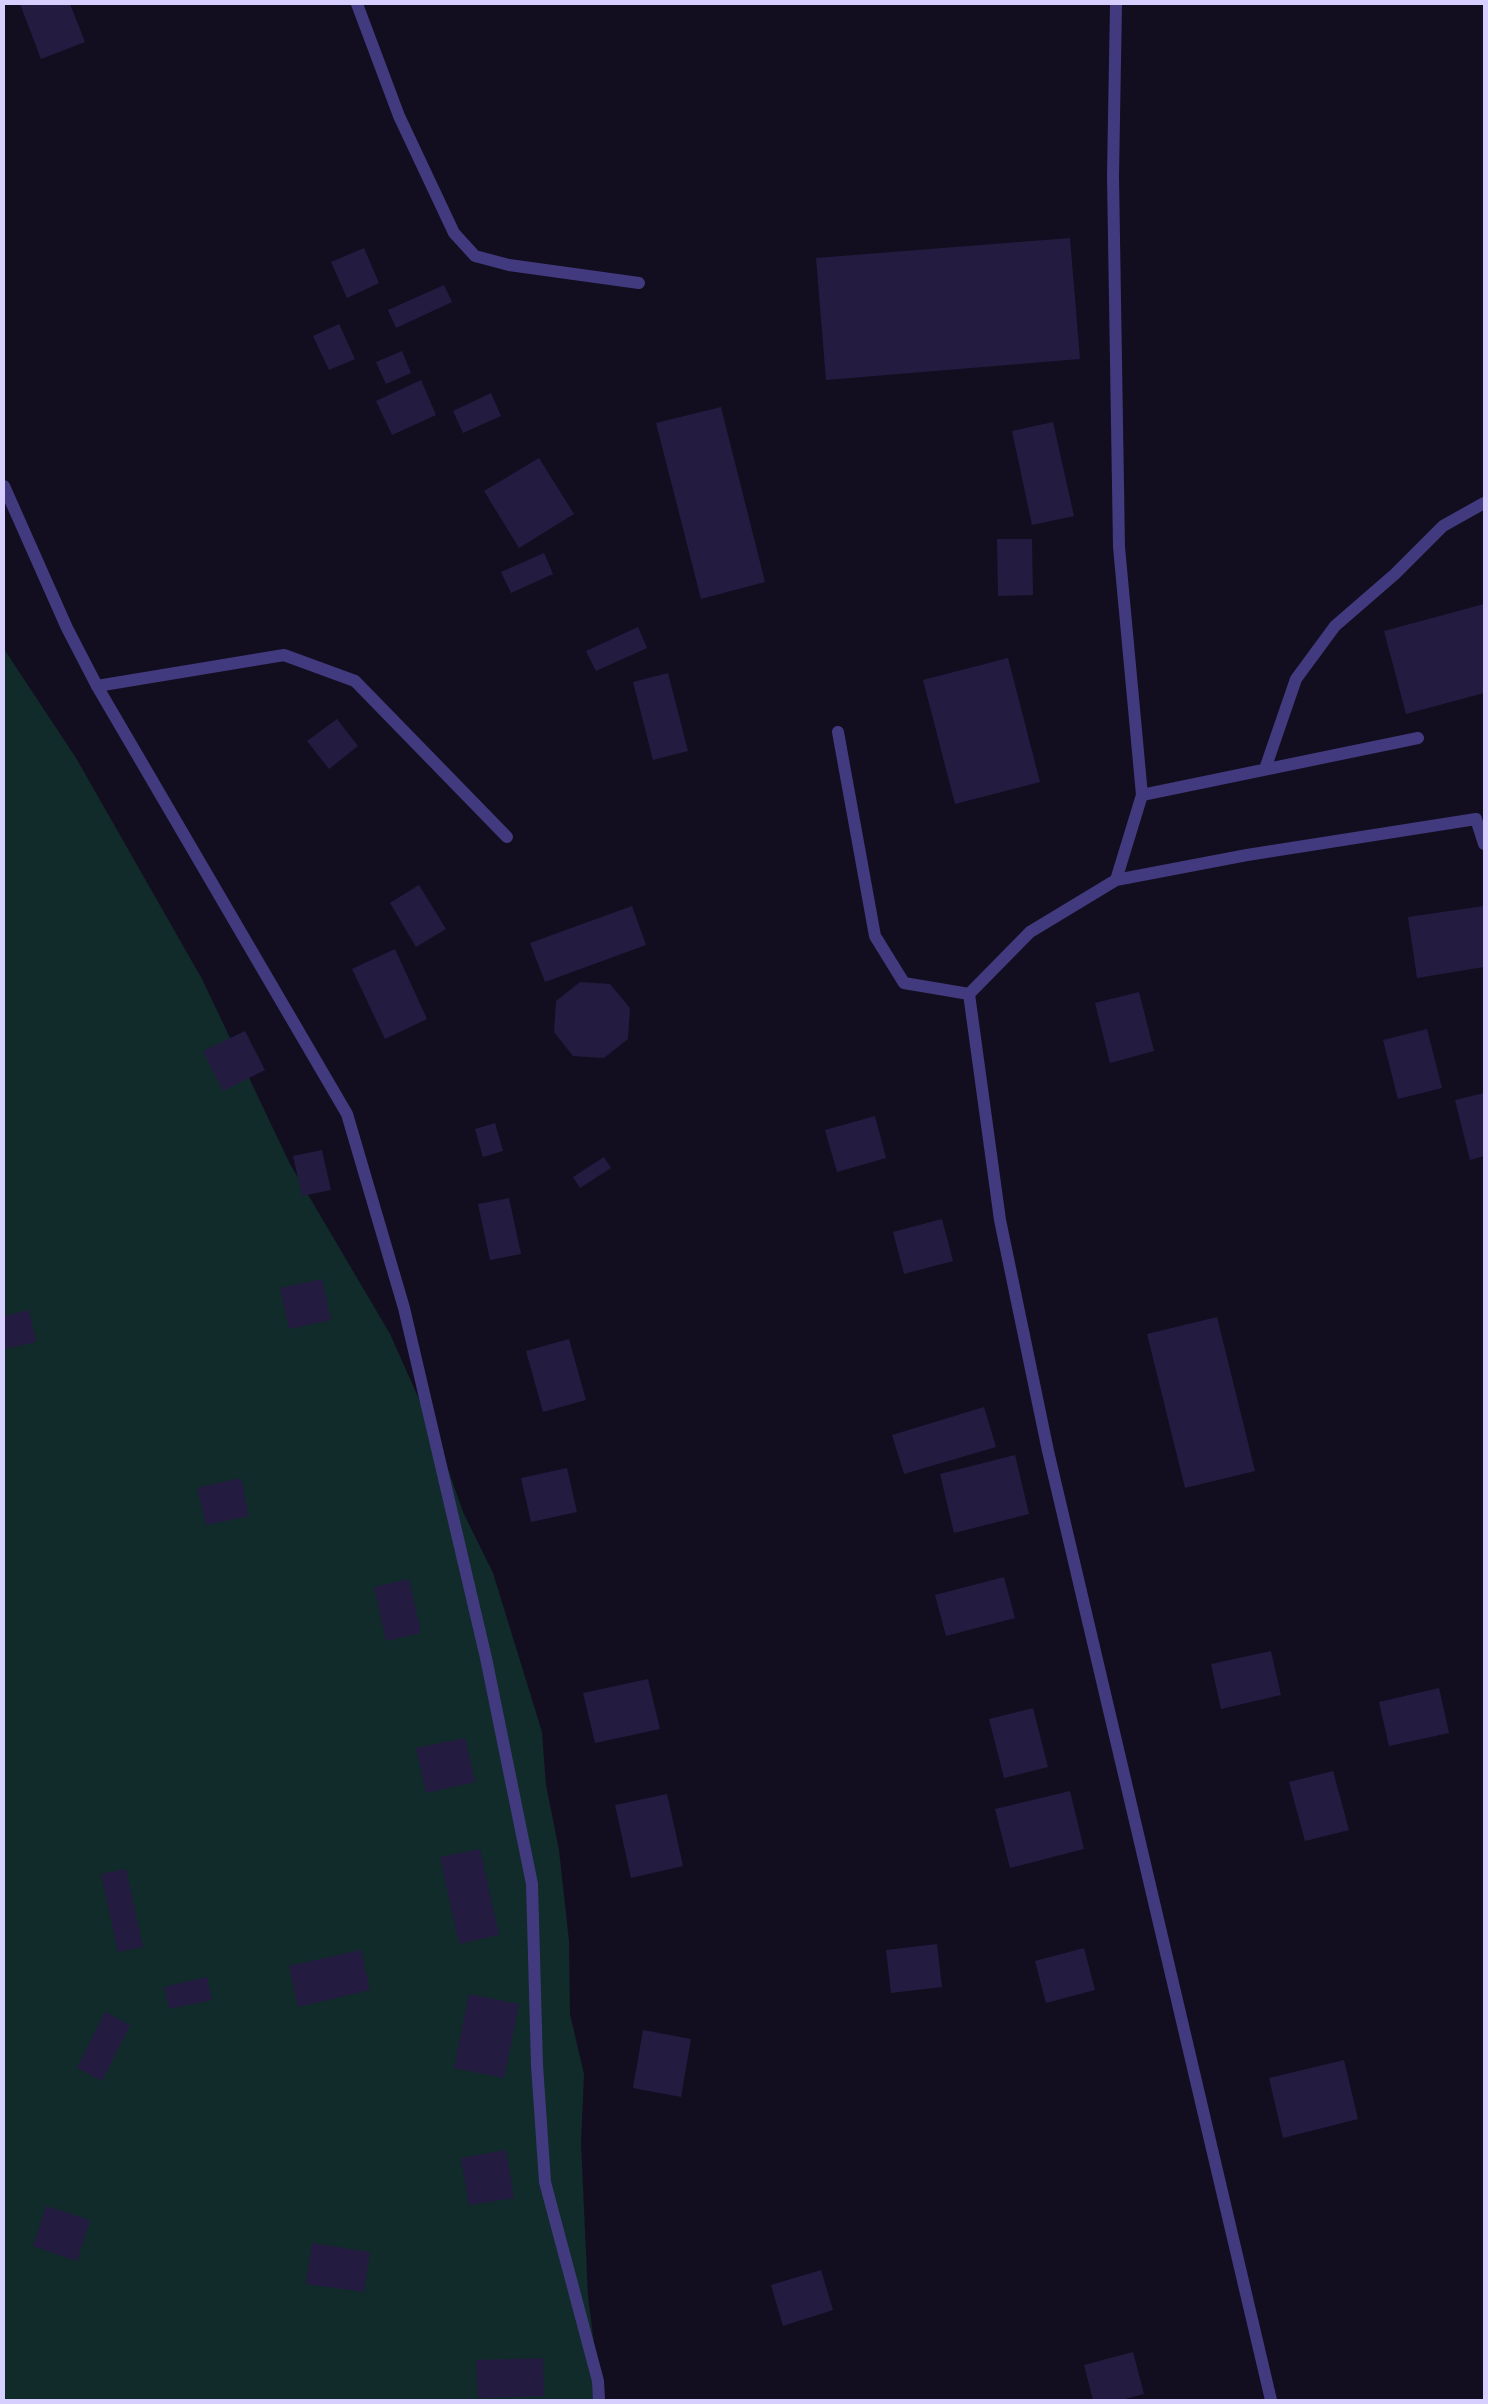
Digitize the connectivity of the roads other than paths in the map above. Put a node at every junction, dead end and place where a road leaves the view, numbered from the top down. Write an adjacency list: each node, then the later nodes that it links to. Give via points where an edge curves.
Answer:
1 (357, 4): 3 (street, via 399,116 454,234 475,256 509,265)
2 (1116, 4): 10 (street, via 1114,176 1119,547)
3 (639, 283)
4 (4, 486): 6 (street, via 67,628)
5 (1484, 503): 9 (street, via 1442,526 1395,574 1335,626 1296,679)
6 (97, 686): 12 (street, via 284,655 355,681); 16 (street, via 347,1114 404,1308 486,1658 532,1884 537,2065 546,2182 598,2381)
7 (838, 732): 15 (street, via 876,936 904,983)
8 (1418, 738): 9 (street)
9 (1265, 769): 10 (street)
10 (1142, 795): 14 (street)
11 (1480, 818): 13 (street); 14 (street, via 1247,855)
12 (508, 837)
13 (1484, 844)
14 (1116, 880): 15 (street, via 1030,932)
15 (969, 994): 17 (street, via 1000,1220 1048,1451)
16 (599, 2400)
17 (1271, 2400)

